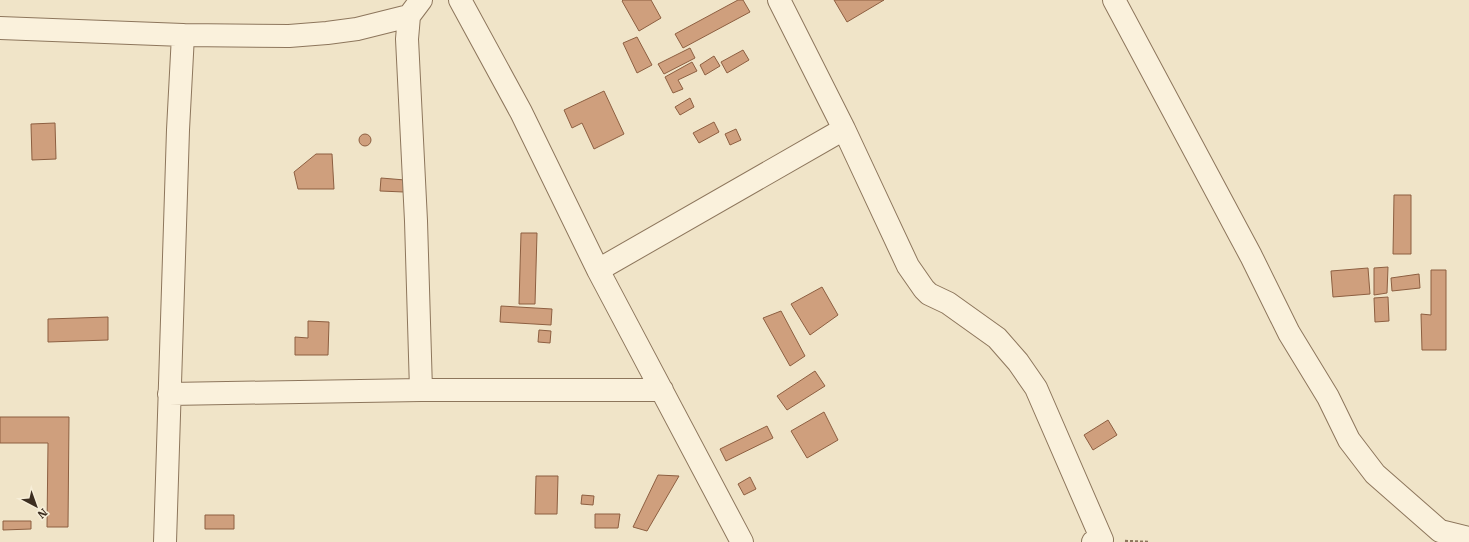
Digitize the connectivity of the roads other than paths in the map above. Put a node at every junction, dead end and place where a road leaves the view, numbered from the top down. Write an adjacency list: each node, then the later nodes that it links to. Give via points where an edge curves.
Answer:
1 (460, 0): 8 (street, via 521,112)
2 (779, 0): 7 (street)
3 (1114, 0): 12 (street, via 1251,256 1289,333 1328,397 1349,440 1375,474 1440,531)
4 (415, 8): 6 (street, via 356,29 328,33 289,36); 9 (street, via 407,39)
5 (0, 28): 6 (street)
6 (183, 35): 11 (street)
7 (844, 129): 8 (street); 15 (street, via 908,266 924,289 997,338 1036,388 1102,540)
8 (598, 270): 10 (street)
9 (421, 390): 10 (street); 11 (street)
10 (662, 390): 14 (street)
11 (169, 394): 13 (street)
12 (1469, 538)
13 (165, 542)
14 (742, 542)
15 (1093, 542)

